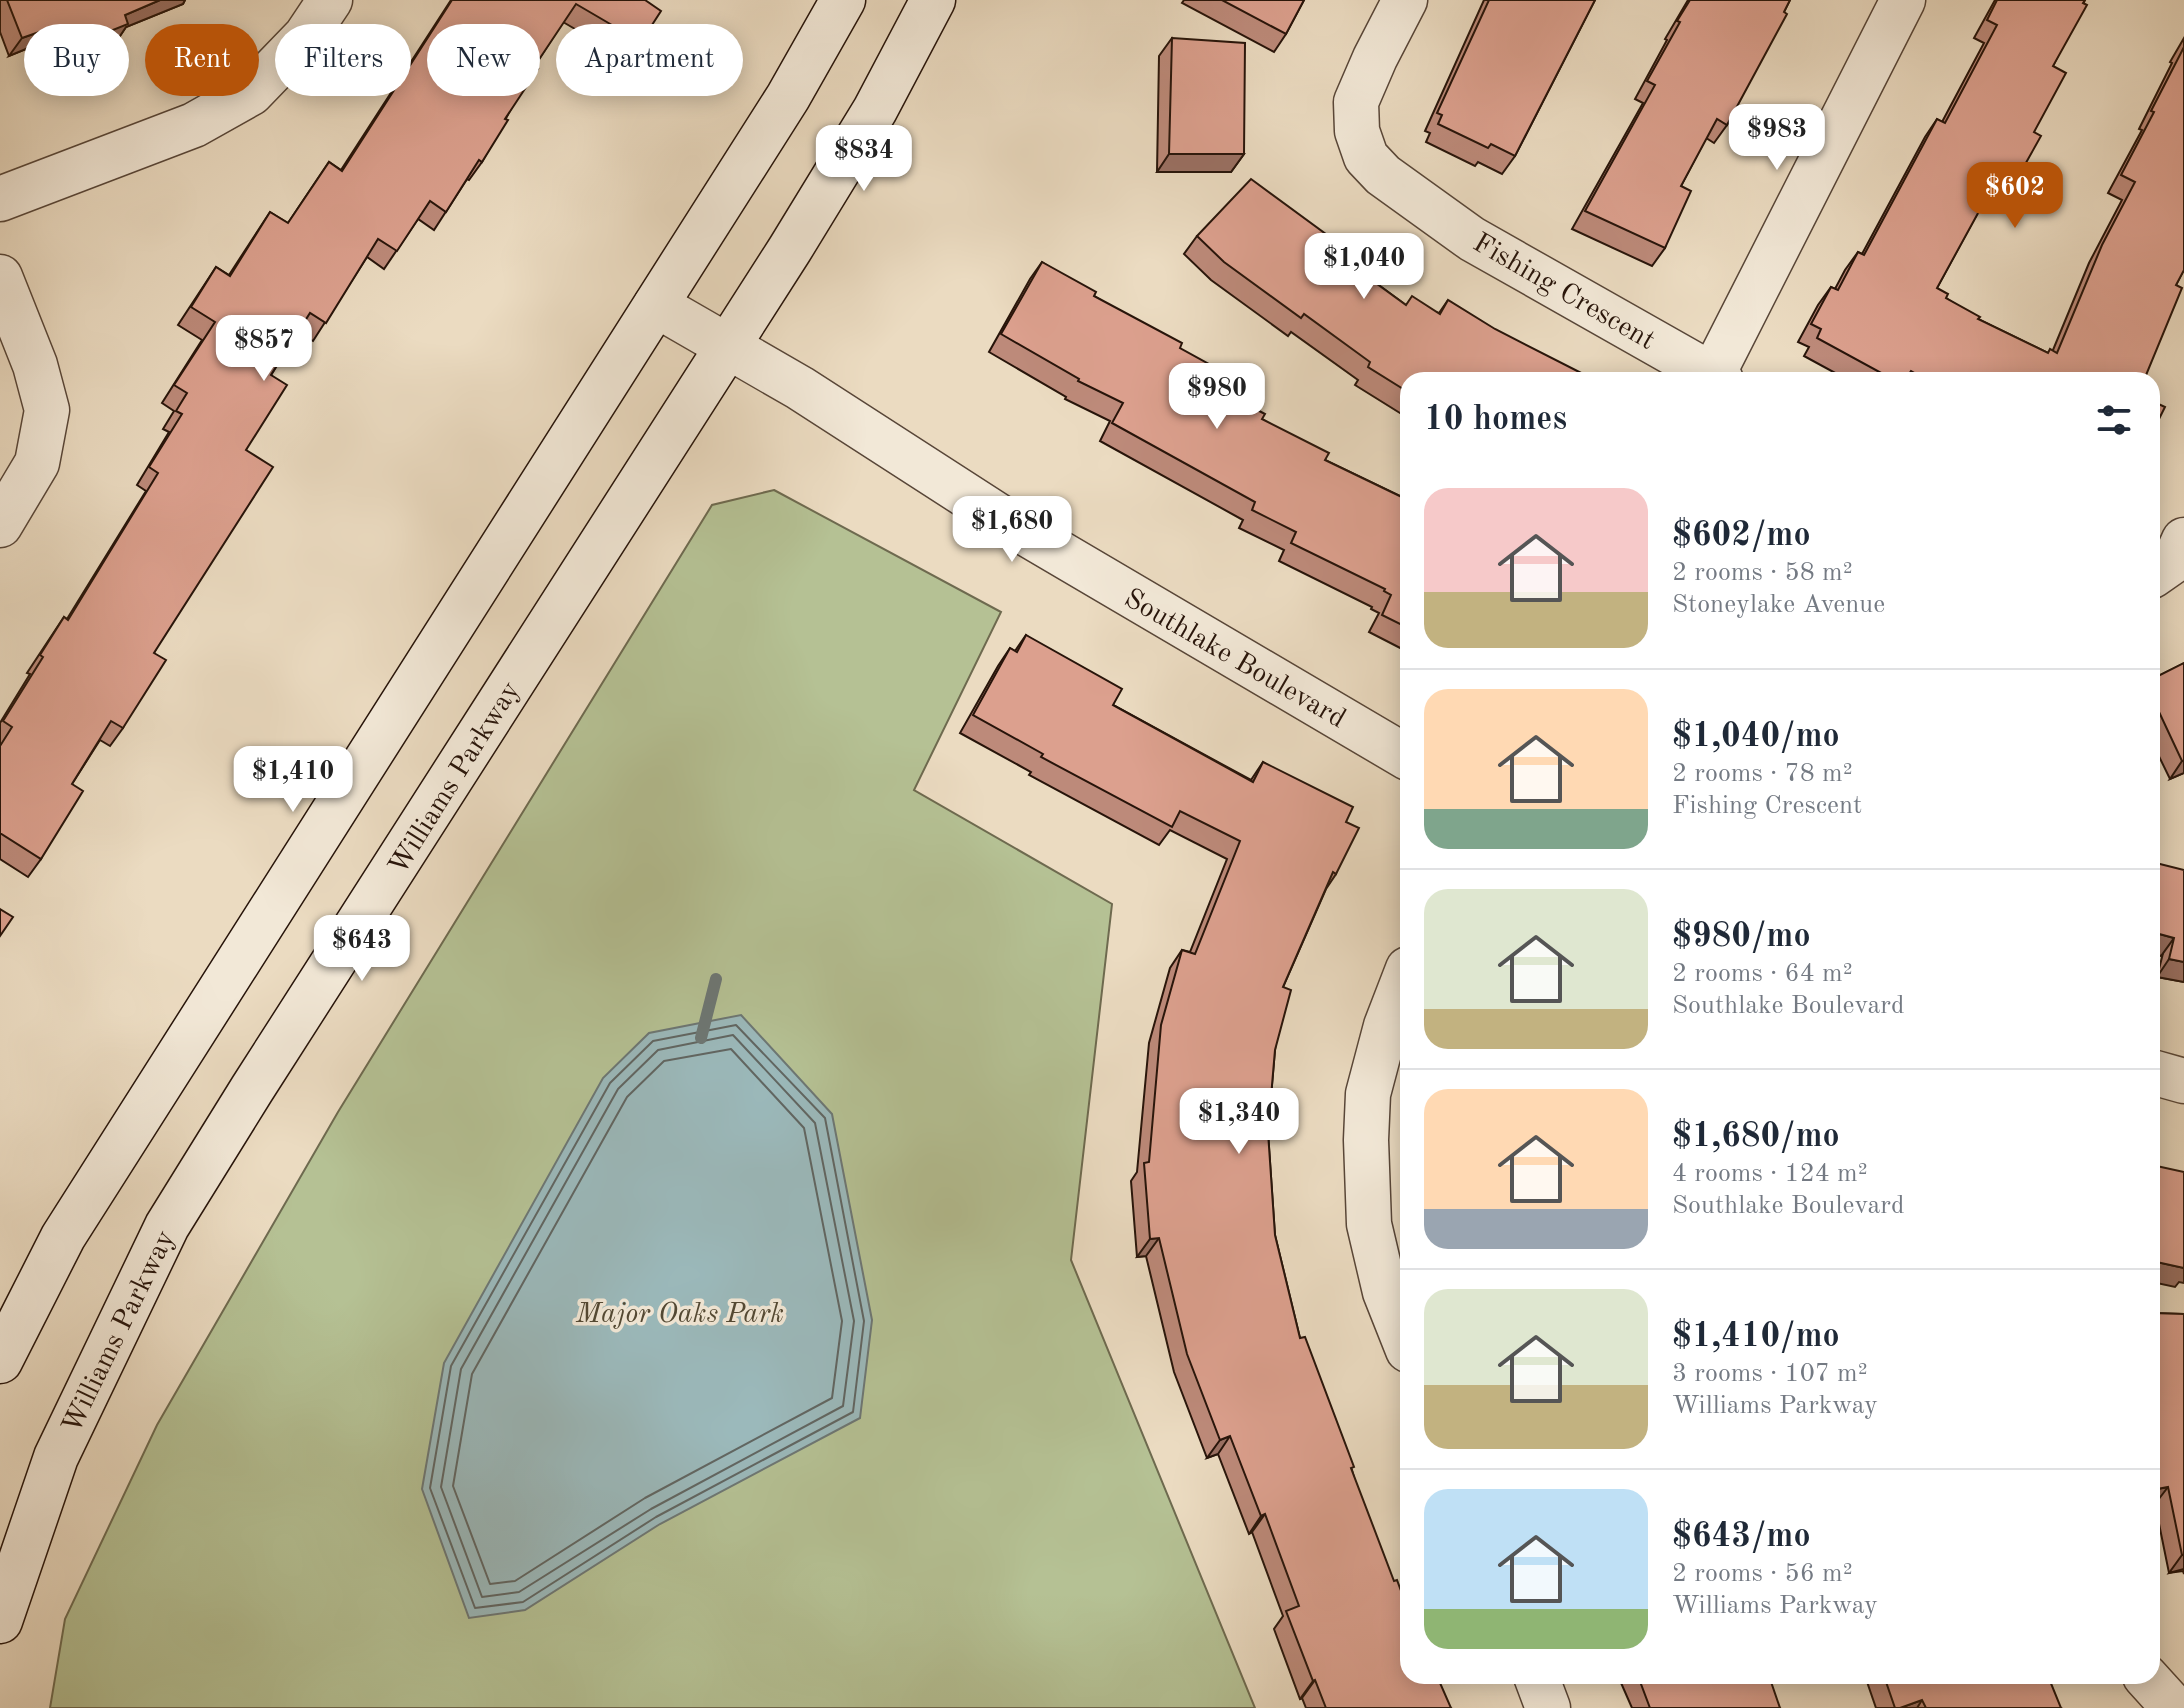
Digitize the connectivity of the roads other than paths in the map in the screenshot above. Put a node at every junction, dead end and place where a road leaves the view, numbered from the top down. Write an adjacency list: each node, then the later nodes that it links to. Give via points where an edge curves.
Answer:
1 (330, 0): 6 (main road, via 306,36 251,93 194,125)
2 (843, 0): 8 (main road)
3 (933, 0): 9 (main road, Williams Parkway, via 875,110)
4 (1405, 0): 10 (main road, Fishing Crescent, via 1356,102 1357,131 1366,157 1472,239)
5 (1903, 0): 11 (main road)
6 (0, 199)
7 (0, 277): 12 (main road, via 47,410 37,463)
8 (656, 305): 9 (main road, Southlake Boulevard); 20 (main road, via 63,1237)
9 (727, 347): 15 (main road, Southlake Boulevard, via 1017,528); 21 (main road, Williams Parkway, via 167,1226 56,1457)
10 (1704, 372)
11 (1717, 372)
12 (0, 525)
13 (2184, 540): 14 (main road, via 2175,560)
14 (2160, 570)
15 (1400, 753)
16 (1400, 990): 19 (main road, via 1368,1094 1366,1140 1369,1224)
17 (2160, 1074): 18 (main road)
18 (2184, 1081)
19 (1400, 1330)
20 (0, 1361)
21 (0, 1621)
22 (1539, 1684): 24 (main road)
23 (2152, 1684): 25 (main road)
24 (1548, 1708)
25 (2174, 1708)

